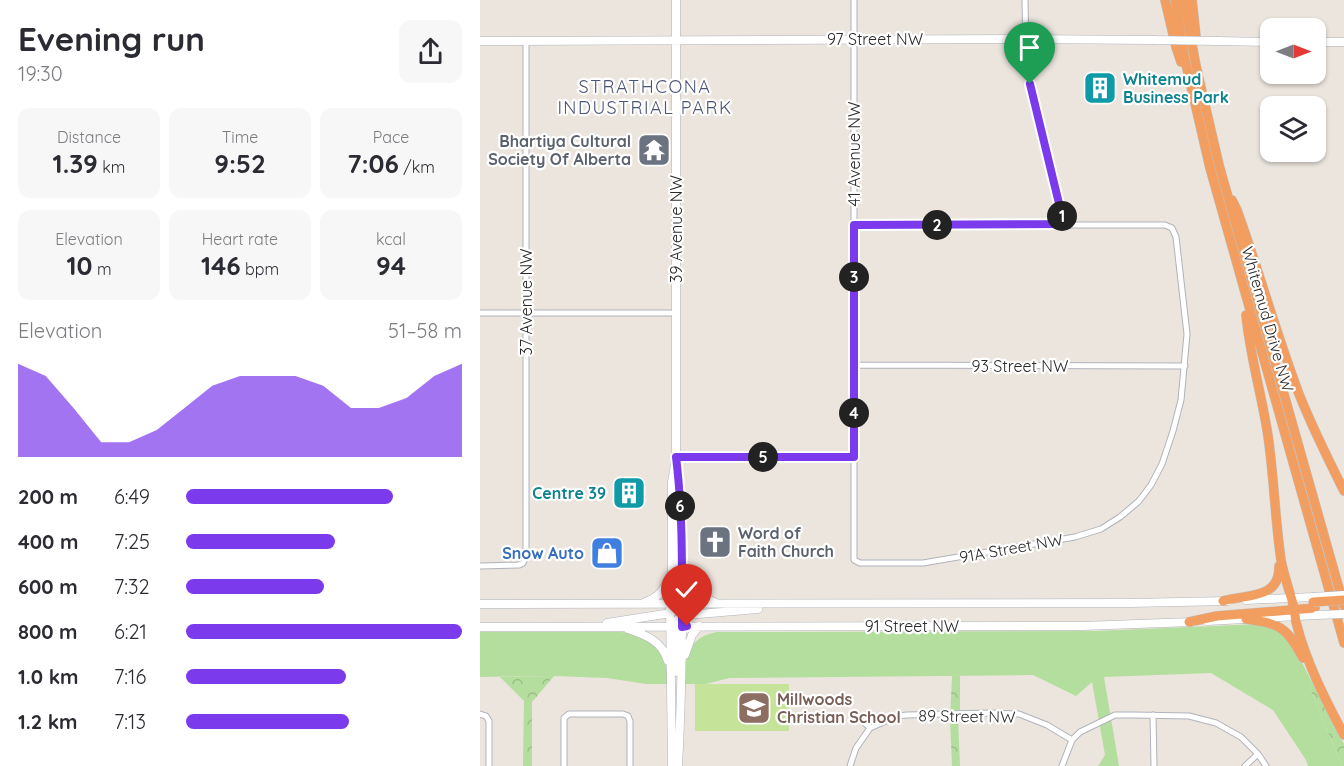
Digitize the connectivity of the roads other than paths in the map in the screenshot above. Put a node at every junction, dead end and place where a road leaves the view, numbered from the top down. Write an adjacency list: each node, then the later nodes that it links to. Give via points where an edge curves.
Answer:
1 (676, 0): 10 (main road, 39 Avenue NW)
2 (854, 0): 8 (street, 41 Avenue NW)
3 (1025, 0): 9 (street)
4 (1165, 0): 17 (highway)
5 (1175, 0): 17 (highway, Whitemud Drive NW)
6 (1184, 0): 16 (highway, Whitemud Drive NW)
7 (1192, 0): 16 (highway)
8 (854, 39): 9 (main road, 97 Street NW); 10 (main road, 97 Street NW); 20 (street, 41 Avenue NW)
9 (1025, 39): 13 (main road, 97 Street NW, bridge); 19 (street, via 1030,84)
10 (676, 40): 12 (main road, 97 Street NW); 24 (main road, 39 Avenue NW)
11 (480, 41): 12 (main road, 97 Street NW)
12 (526, 41): 23 (street, 37 Avenue NW)
13 (1260, 42)
14 (1326, 42): 15 (main road)
15 (1344, 42)
16 (1196, 66): 18 (highway, Whitemud Drive NW)
17 (1192, 93): 21 (highway, Whitemud Drive NW)
18 (1224, 184): 29 (highway, via 1237,210 1300,396); 44 (highway, Whitemud Drive NW)
19 (1064, 224): 20 (street); 26 (street, 91A Street NW, via 1172,228 1187,334)
20 (854, 225): 25 (street, 41 Avenue NW)
21 (1244, 291): 30 (highway, via 1248,335 1268,438); 55 (highway, Whitemud Drive NW)
22 (480, 313): 23 (street)
23 (526, 313): 24 (street); 33 (street, 37 Avenue NW, via 526,556 523,563 514,566)
24 (676, 313): 27 (main road, 39 Avenue NW)
25 (854, 365): 26 (street, 93 Street NW); 28 (street, 41 Avenue NW)
26 (1185, 366): 32 (street, 91A Street NW, via 1181,400 1162,464 1139,501 1101,529 1075,537 922,563 864,564)
27 (676, 457): 28 (street); 31 (main road, 39 Avenue NW); 34 (main road, 39 Avenue NW)
28 (854, 457): 32 (street, 41 Avenue NW)
29 (1344, 491)
30 (1279, 546): 37 (highway); 38 (highway, via 1279,575 1273,586 1259,594)
31 (671, 553): 35 (main road, 39 Avenue NW); 47 (main road)
32 (854, 560)
33 (480, 566)
34 (682, 567): 41 (main road, via 692,591); 47 (main road, 39 Avenue NW)
35 (672, 571): 40 (main road, via 658,596); 47 (main road, 39 Avenue NW)
36 (1344, 597): 43 (highway, bridge)
37 (1290, 598): 38 (main road, 91 Street NW); 43 (main road, 91 Street NW); 45 (highway)
38 (1223, 601): 42 (main road, 91 Street NW)
39 (480, 604): 40 (main road, 91 Street NW)
40 (635, 604): 47 (main road, 91 Street NW)
41 (718, 604): 42 (main road, 91 Street NW); 47 (main road, 91 Street NW)
42 (808, 604): 47 (main road)
43 (1314, 606): 44 (highway); 45 (highway); 46 (main road, 91 Street NW, bridge); 48 (main road, 91 Street NW)
44 (1344, 606)
45 (1295, 613): 48 (highway); 49 (main road, 91 Street NW); 50 (highway, via 1217,616); 58 (highway)
46 (1344, 614)
47 (676, 615): 51 (main road, 91 Street NW); 53 (main road); 54 (main road, 91 Street NW); 56 (main road); 57 (main road); 59 (main road)
48 (1306, 616)
49 (1246, 619): 50 (main road, 91 Street NW); 58 (highway, via 1282,628 1295,642)
50 (1189, 622): 51 (main road, 91 Street NW, via 1082,626)
51 (699, 626): 56 (main road, via 690,638)
52 (480, 627): 53 (main road, 91 Street NW)
53 (566, 627): 54 (main road, 91 Street NW)
54 (621, 627): 57 (main road, via 656,641 666,655)
55 (1344, 643)
56 (682, 668): 59 (main road)
57 (671, 673): 70 (main road)
58 (1323, 694): 64 (highway)
59 (681, 697): 71 (main road)
60 (854, 713): 63 (street)
61 (480, 714): 67 (street, via 489,721)
62 (1153, 715): 65 (street, via 1115,715); 66 (street, via 1189,716 1216,723); 74 (street)
63 (870, 728): 65 (street, 89 Street NW, via 907,715 1019,714); 72 (street, via 856,748)
64 (1344, 735)
65 (1072, 740): 73 (street)
66 (1258, 754): 75 (street); 76 (street)
67 (489, 766)
68 (564, 766): 69 (street, via 566,716 623,714 630,721)
69 (630, 766)
70 (672, 766)
71 (678, 766)
72 (850, 766)
73 (1062, 766)
74 (1154, 766)
75 (1245, 766)
76 (1266, 766)

